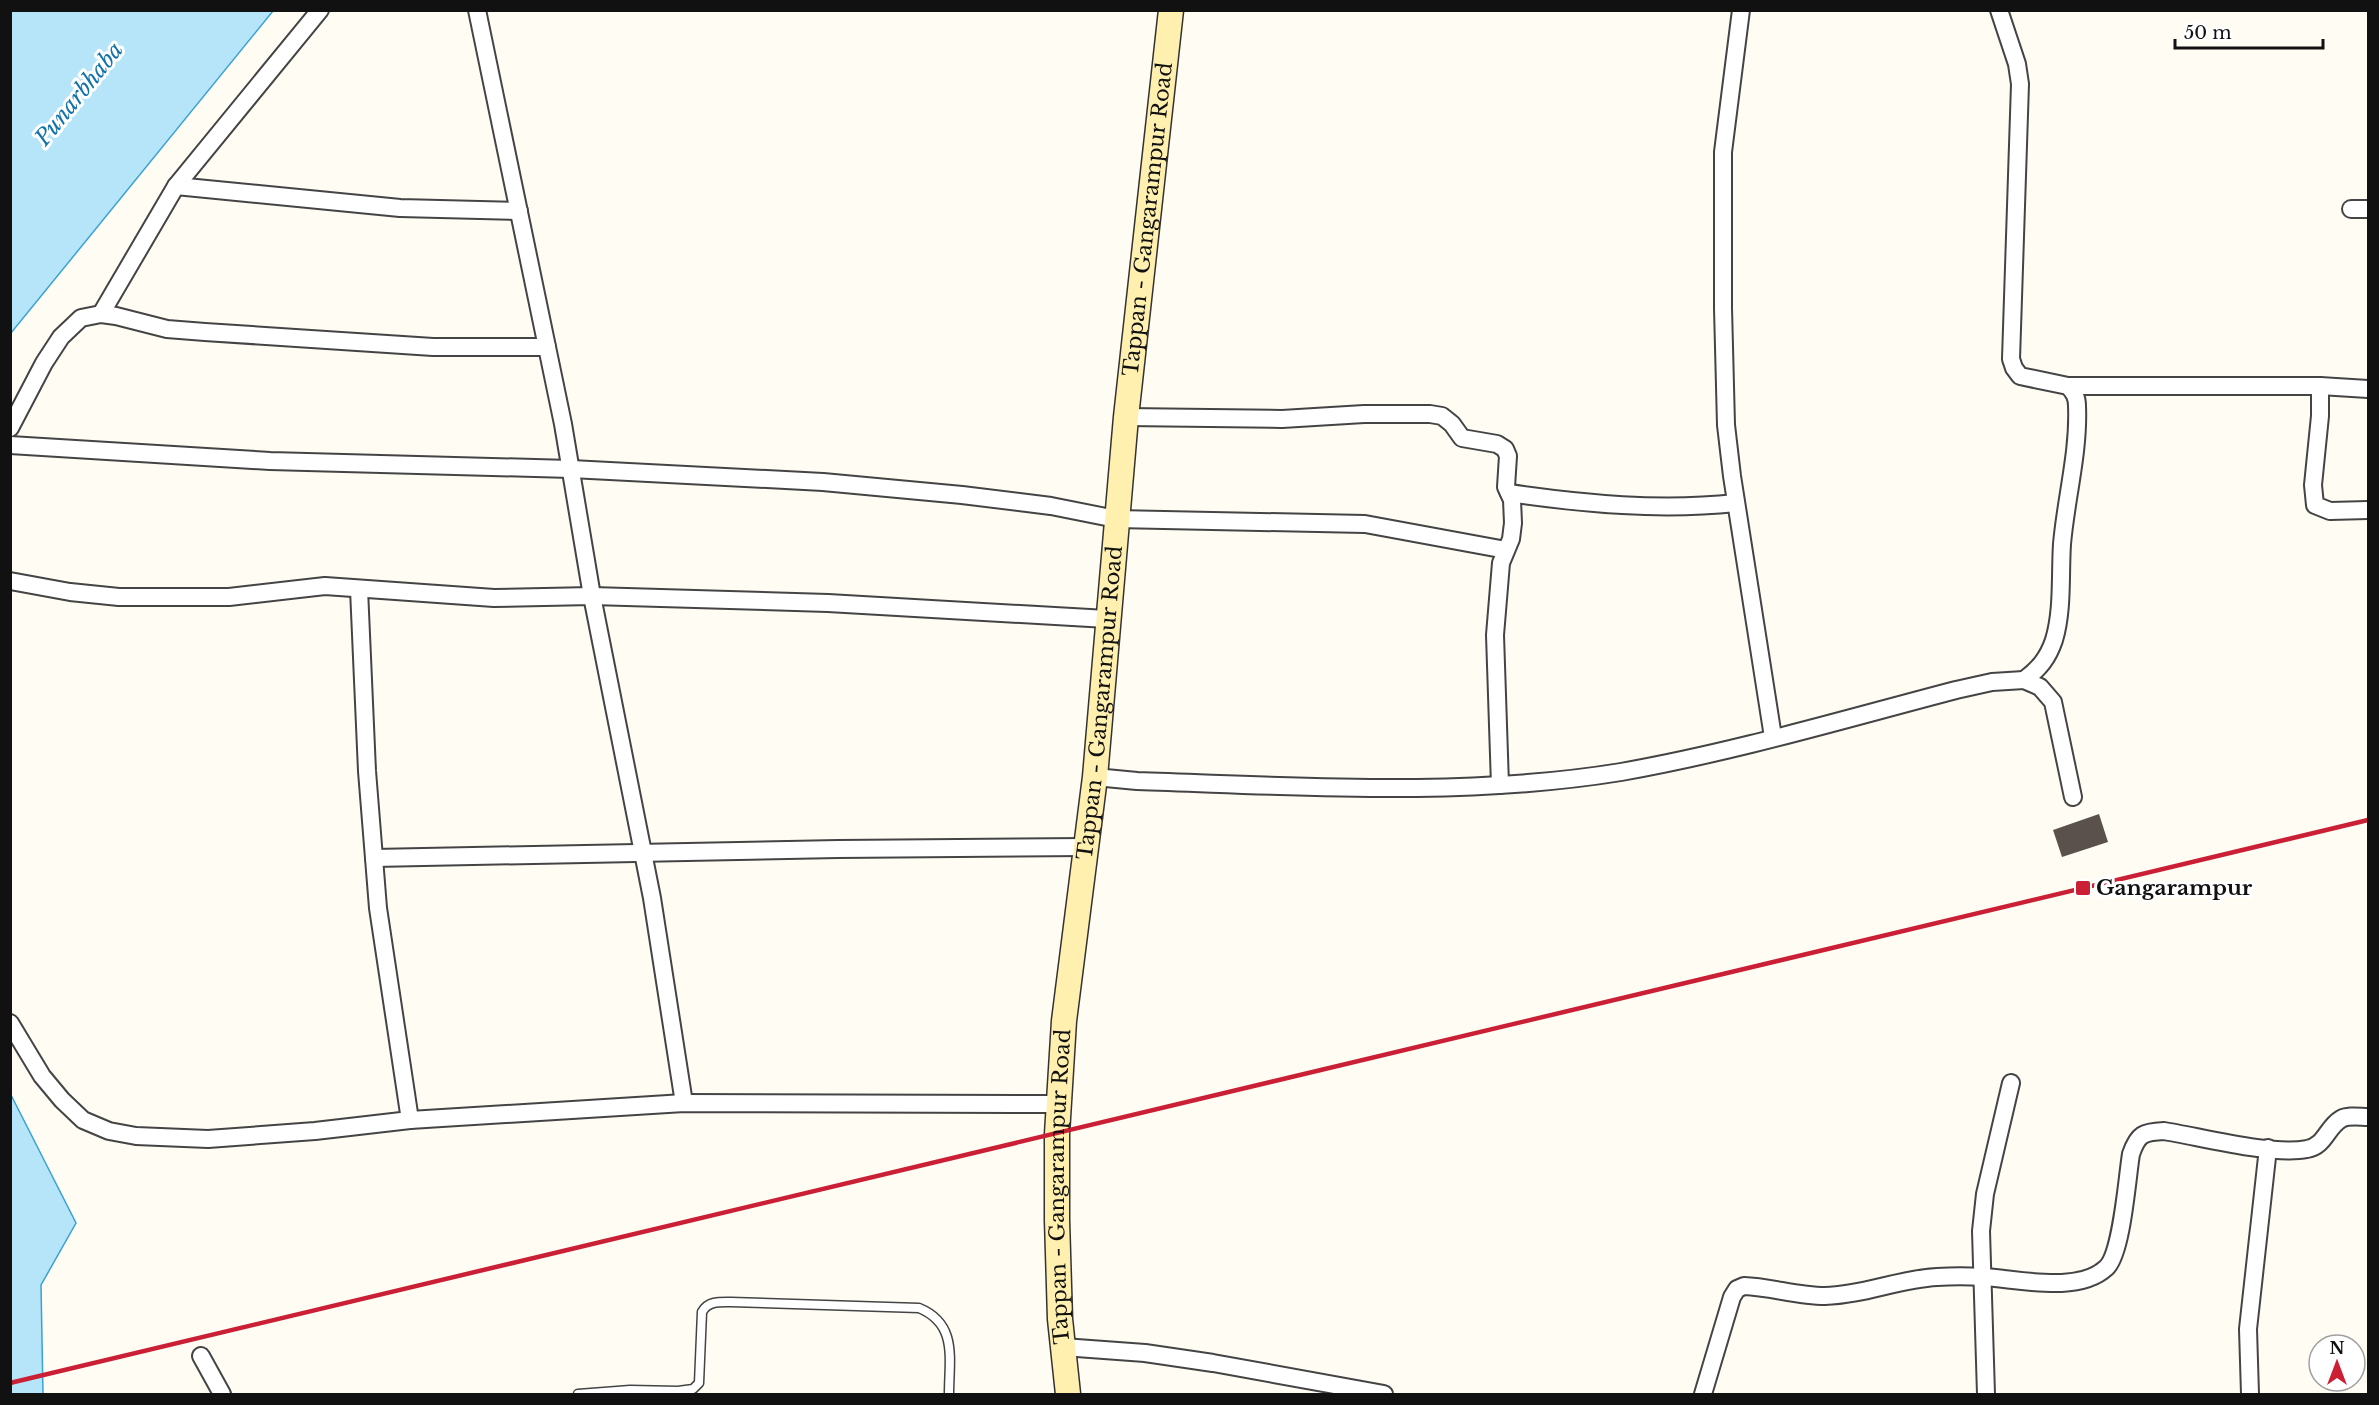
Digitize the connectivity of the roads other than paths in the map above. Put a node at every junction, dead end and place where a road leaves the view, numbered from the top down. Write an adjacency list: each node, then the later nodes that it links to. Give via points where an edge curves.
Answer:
1 (320, 10): 6 (street)
2 (477, 10): 9 (street)
3 (1172, 10): 15 (main road, Tappan - Gangarampur Road)
4 (1741, 10): 20 (street, via 1723,152 1726,426)
5 (1999, 10): 12 (street, via 2020,84 2011,359 2020,376)
6 (176, 186): 9 (street, via 400,208); 10 (street)
7 (2351, 209): 8 (street)
8 (2368, 209)
9 (519, 211): 11 (street)
10 (101, 314): 11 (street, via 167,329 205,332 433,346); 16 (street, via 81,318 61,337)
11 (547, 347): 18 (street)
12 (2068, 386): 13 (street); 28 (street, via 2077,403 2077,424 2062,543 2058,618 2047,657)
13 (2320, 386): 14 (street); 21 (street, via 2315,505 2330,511)
14 (2368, 389)
15 (1126, 417): 19 (street, via 1442,416 1462,438 1505,449); 22 (main road, Tappan - Gangarampur Road)
16 (10, 428)
17 (10, 446): 18 (street, via 270,461)
18 (571, 469): 22 (street, via 898,488 1051,506); 26 (street)
19 (1509, 493): 20 (street, via 1636,507); 23 (street, via 1513,523)
20 (1736, 503): 29 (street)
21 (2368, 510)
22 (1116, 519): 23 (street, via 1365,524); 27 (main road, Tappan - Gangarampur Road)
23 (1506, 550): 31 (street, via 1501,563 1495,635)
24 (10, 581): 25 (street, via 119,597 258,595 325,586)
25 (359, 589): 26 (street, via 494,598); 35 (street)
26 (592, 596): 27 (street, via 828,603); 34 (street)
27 (1107, 619): 30 (main road, Tappan - Gangarampur Road)
28 (2024, 680): 29 (street, via 1956,690); 32 (street, via 2040,687 2053,702)
29 (1773, 737): 31 (street, via 1621,771)
30 (1095, 777): 31 (street, via 1442,789); 33 (main road, Tappan - Gangarampur Road)
31 (1500, 785)
32 (2073, 797)
33 (1086, 848): 34 (street); 39 (main road, Tappan - Gangarampur Road, via 1064,1021)
34 (642, 852): 35 (street); 38 (street)
35 (374, 858): 41 (street, via 385,964)
36 (10, 1023): 41 (street, via 42,1076 62,1100 83,1120 109,1131 208,1139)
37 (2011, 1083): 43 (street, via 1986,1194)
38 (684, 1103): 39 (street); 41 (street)
39 (1059, 1104): 44 (main road, Tappan - Gangarampur Road, via 1057,1220)
40 (2368, 1117): 42 (street, via 2340,1119 2321,1143 2309,1149)
41 (410, 1120)
42 (2268, 1148): 43 (street, via 2147,1131 2136,1140 2131,1154 2117,1250 2107,1268 2086,1280 2058,1283); 53 (street, via 2248,1329)
43 (1981, 1276): 51 (street, via 1924,1278 1826,1296 1744,1286 1732,1297); 52 (street)
44 (1063, 1347): 49 (main road, Tappan - Gangarampur Road); 50 (street, via 1213,1363)
45 (201, 1356): 46 (street)
46 (222, 1395)
47 (578, 1395): 48 (lane, via 693,1389 699,1383 702,1312 705,1306 731,1302 912,1307 932,1313 948,1336)
48 (949, 1395)
49 (1068, 1395)
50 (1384, 1395)
51 (1703, 1395)
52 (1986, 1395)
53 (2250, 1395)

